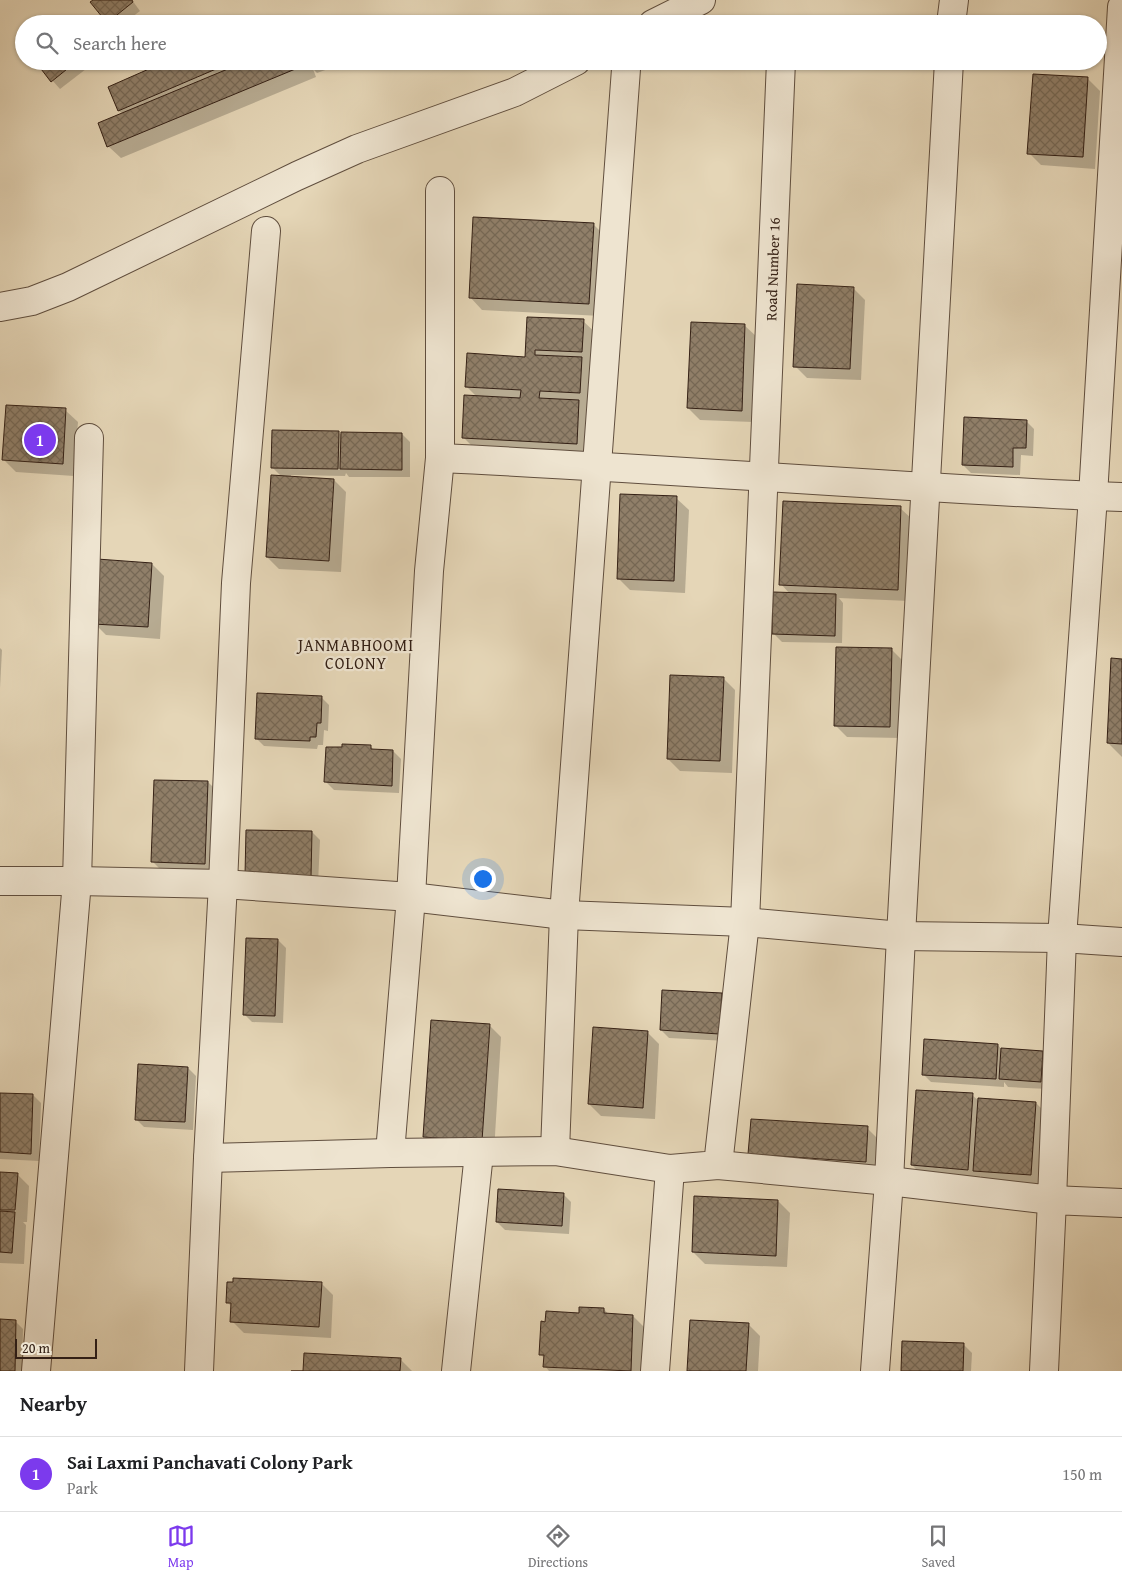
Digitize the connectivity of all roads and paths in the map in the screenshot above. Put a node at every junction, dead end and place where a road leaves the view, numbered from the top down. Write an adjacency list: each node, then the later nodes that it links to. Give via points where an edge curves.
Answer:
1 (701, 0): 4 (street)
2 (954, 0): 5 (street)
3 (1122, 7): 18 (street)
4 (671, 15)
5 (952, 15)
6 (558, 70): 12 (street, via 515,92 357,149 68,287 32,301)
7 (626, 70): 15 (street)
8 (781, 70): 16 (street, Road Number 16)
9 (948, 70): 17 (street)
10 (440, 191): 14 (street)
11 (266, 231): 22 (street, via 236,583)
12 (0, 307)
13 (89, 438): 21 (street)
14 (440, 458): 15 (street); 23 (street, via 429,571)
15 (598, 466): 16 (street); 24 (street)
16 (763, 477): 17 (street); 25 (street, Road Number 16)
17 (925, 488): 18 (street); 26 (street)
18 (1093, 496): 19 (street); 27 (street)
19 (1122, 497)
20 (0, 881): 21 (street)
21 (77, 881): 22 (street); 38 (street)
22 (223, 884): 23 (street); 32 (street)
23 (411, 897): 24 (street); 30 (street)
24 (564, 915): 25 (street); 29 (street)
25 (746, 922): 26 (street); 33 (street, Road Number 16)
26 (901, 936): 27 (street); 35 (street)
27 (1062, 938): 28 (street); 36 (street)
28 (1122, 942)
29 (555, 1151): 31 (street); 34 (street)
30 (390, 1153): 31 (street); 32 (street)
31 (479, 1153): 40 (street)
32 (208, 1158): 39 (street)
33 (718, 1166): 34 (street); 35 (street)
34 (670, 1169): 41 (street)
35 (889, 1181): 36 (street); 42 (street)
36 (1052, 1200): 37 (street); 43 (street)
37 (1122, 1203)
38 (36, 1371)
39 (199, 1371)
40 (456, 1371)
41 (655, 1371)
42 (875, 1371)
43 (1044, 1371)

